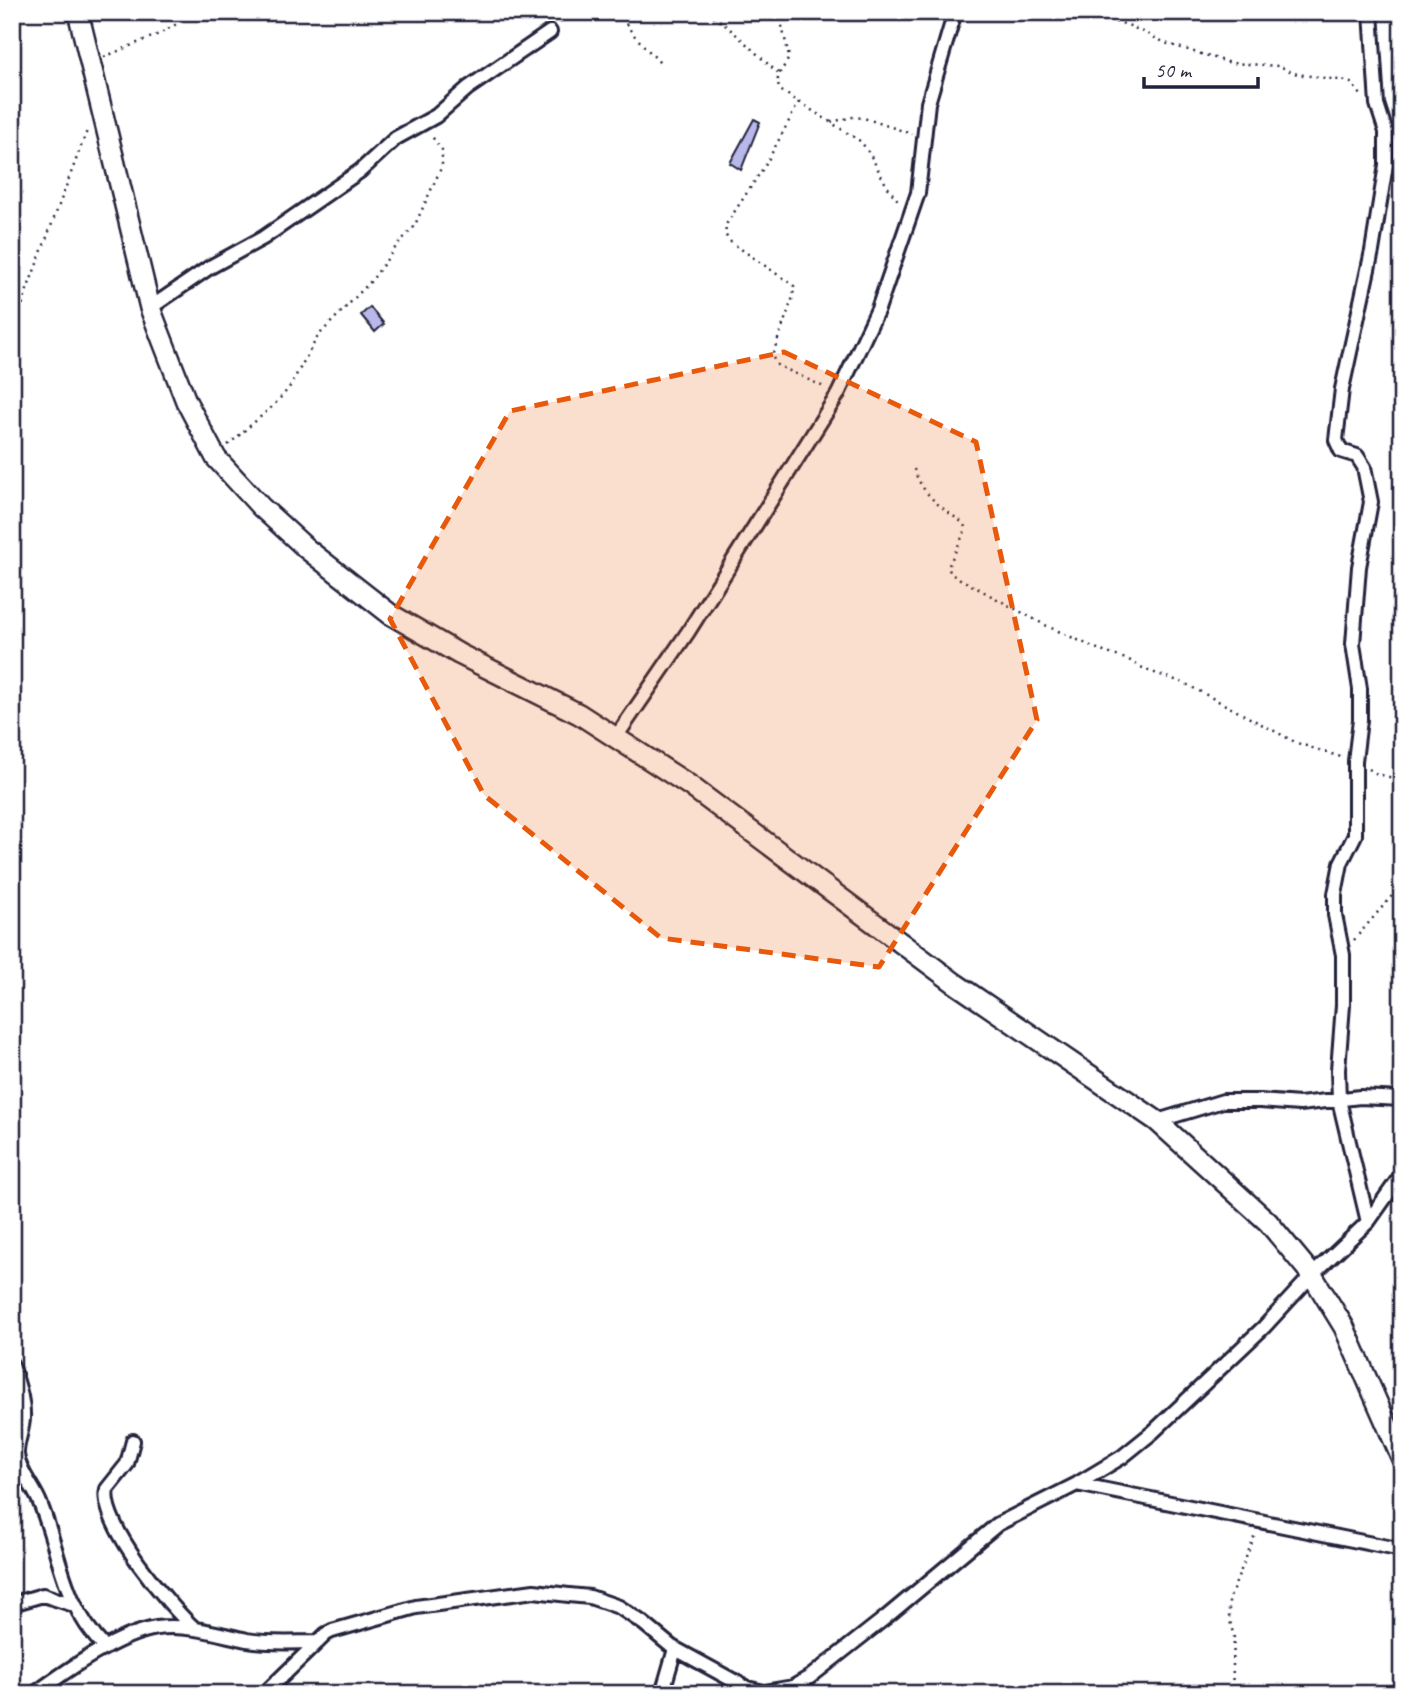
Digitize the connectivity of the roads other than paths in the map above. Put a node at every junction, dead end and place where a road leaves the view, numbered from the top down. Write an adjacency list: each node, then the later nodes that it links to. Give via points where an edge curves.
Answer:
1 (78, 12): 5 (street)
2 (956, 12): 6 (street, via 928,103 918,193 878,309 838,394)
3 (1371, 12): 8 (street, via 1386,165 1336,440 1341,451 1357,456 1364,467 1371,502 1355,602 1353,644 1360,689 1355,835 1341,863 1335,894 1343,954)
4 (551, 32): 5 (street, via 468,88 436,116 396,138 360,171 263,238)
5 (150, 308): 6 (street, via 186,401 216,457 261,507 390,614)
6 (616, 737): 9 (street, via 956,984)
7 (1402, 1099): 8 (street)
8 (1339, 1100): 9 (street, via 1300,1104 1223,1101); 11 (street)
9 (1157, 1121): 12 (street, via 1268,1222)
10 (1402, 1174): 11 (street)
11 (1368, 1222): 12 (street)
12 (1312, 1275): 15 (street, via 1344,1327); 16 (street, via 1153,1432)
13 (12, 1365): 19 (street, via 24,1416 17,1453 46,1516)
14 (133, 1441): 20 (street, via 127,1464 107,1489 108,1511 159,1591)
15 (1402, 1459)
16 (1077, 1485): 17 (street); 23 (street, via 998,1524 793,1687 764,1692 747,1688)
17 (1402, 1550)
18 (12, 1604): 19 (street, via 43,1595)
19 (74, 1605): 22 (street)
20 (195, 1629): 21 (street, via 248,1640); 22 (street, via 155,1628)
21 (317, 1642): 23 (street, via 332,1631 416,1608 534,1591 590,1597 619,1607); 25 (street)
22 (105, 1648): 24 (street)
23 (675, 1648): 26 (street)
24 (34, 1694)
25 (264, 1694)
26 (662, 1694)

